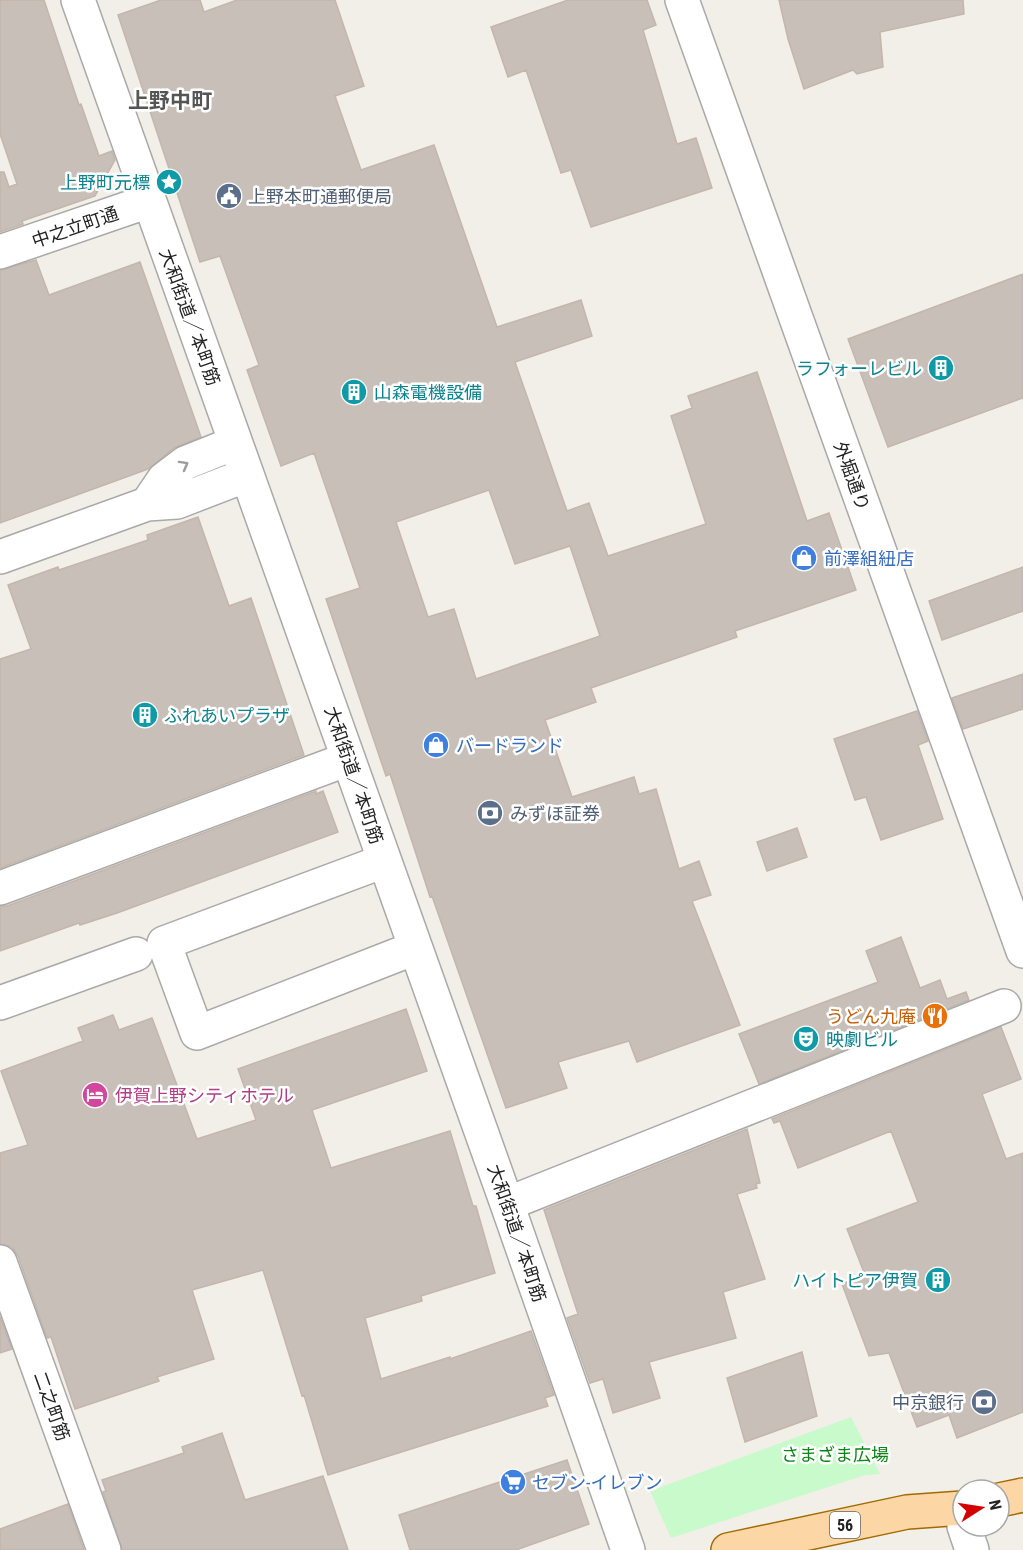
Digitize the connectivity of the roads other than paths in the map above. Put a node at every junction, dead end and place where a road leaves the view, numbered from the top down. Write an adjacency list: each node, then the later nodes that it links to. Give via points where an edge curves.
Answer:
1 (78, 0): 3 (street, 大和街道／本町筋)
2 (681, 0): 13 (street, 外堀通り)
3 (149, 201): 4 (street, 中之立町通); 5 (street, 大和街道／本町筋)
4 (0, 252)
5 (235, 443): 6 (street, 大和街道／本町筋); 7 (street, one-way to 5, via 164,478 185,464)
6 (247, 475): 7 (street, via 177,502); 9 (street, 大和街道／本町筋)
7 (147, 504): 8 (street)
8 (0, 557)
9 (348, 759): 10 (street, 大和街道／本町筋); 11 (street)
10 (384, 861): 12 (street, 大和街道／本町筋); 12 (street, via 164,943 197,1033)
11 (0, 888)
12 (415, 948): 17 (street, 大和街道／本町筋)
13 (1023, 951)
14 (136, 954): 15 (street)
15 (0, 1003)
16 (1004, 1006): 17 (street)
17 (507, 1204): 21 (street, 大和街道／本町筋)
18 (0, 1262): 20 (street, 二之町筋)
19 (951, 1515): 22 (main road, 56, via 908,1512)
20 (104, 1550)
21 (628, 1550)
22 (729, 1550)

